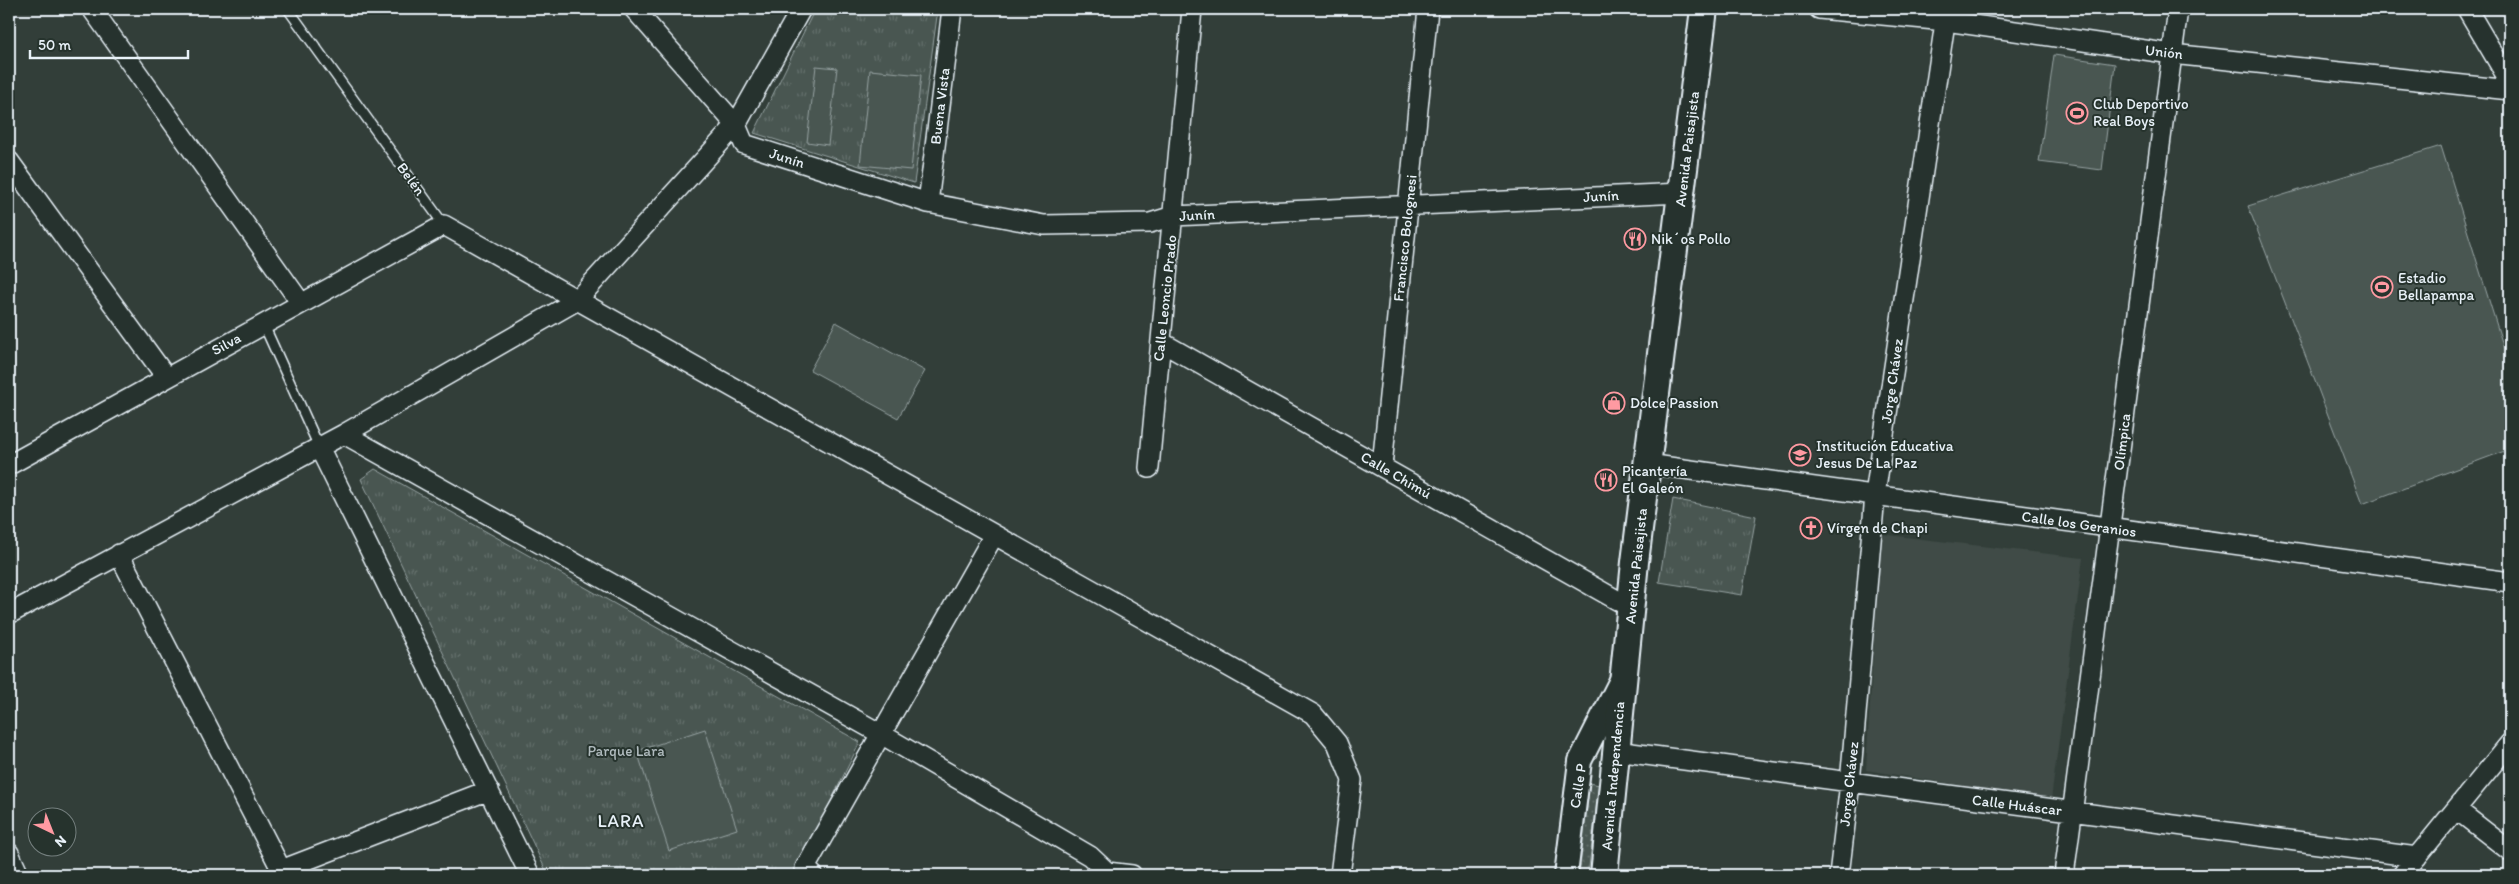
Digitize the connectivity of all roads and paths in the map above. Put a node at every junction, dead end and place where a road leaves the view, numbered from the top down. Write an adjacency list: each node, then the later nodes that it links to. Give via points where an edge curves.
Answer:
1 (92, 9): 24 (street)
2 (288, 9): 22 (lane, Belén)
3 (634, 9): 16 (street, Junín)
4 (801, 9): 16 (street)
5 (952, 9): 19 (street, Buena Vista)
6 (1192, 9): 21 (street, Calle Leoncio Prado)
7 (1428, 9): 20 (street, Francisco Bolognesi)
8 (1704, 9): 18 (main road, Avenida Paisajista)
9 (1819, 9): 12 (street, Unión)
10 (2178, 9): 13 (street, Olímpica)
11 (2467, 9): 14 (street)
12 (1946, 15): 13 (street, Unión); 34 (street, Jorge Chávez)
13 (2172, 54): 15 (street, Unión); 35 (street, Olímpica)
14 (2510, 82)
15 (2510, 90)
16 (736, 125): 19 (street, Junín, via 744,144); 23 (street)
17 (9, 161): 27 (street)
18 (1682, 192): 20 (street, Junín); 30 (main road, Avenida Paisajista)
19 (928, 203): 21 (street, Junín, via 1044,225 1150,223)
20 (1408, 205): 21 (street, Junín); 32 (street, Francisco Bolognesi)
21 (1173, 216): 26 (street, Calle Leoncio Prado)
22 (444, 225): 23 (street, Belén); 24 (street, Silva)
23 (576, 302): 28 (street); 36 (street, Belén)
24 (301, 303): 25 (street, Silva)
25 (263, 323): 27 (street, Silva); 29 (lane)
26 (1160, 342): 32 (street, Calle Chimú); 33 (street, Calle Leoncio Prado)
27 (166, 377): 31 (street, Silva)
28 (344, 434): 29 (street); 42 (street)
29 (319, 447): 37 (street); 46 (street)
30 (1647, 464): 34 (street, Calle los Geranios); 39 (main road, Avenida Paisajista)
31 (9, 465)
32 (1382, 466): 39 (street, Calle Chimú)
33 (1149, 468)
34 (1875, 495): 35 (street, Calle los Geranios); 45 (street, Jorge Chávez)
35 (2111, 528): 38 (street, Calle los Geranios); 48 (street, Olímpica)
36 (994, 535): 42 (street); 58 (street, Belén, via 1312,714 1337,743 1352,780)
37 (119, 554): 40 (street); 52 (street)
38 (2510, 582)
39 (1631, 608): 41 (main road, Avenida Paisajista)
40 (9, 614)
41 (1622, 676): 44 (main road, Avenida Independencia); 59 (street, Calle P, via 1580,761)
42 (881, 734): 53 (street, via 1090,856); 56 (street, via 805,868)
43 (2510, 743): 47 (street)
44 (1616, 752): 45 (street, Calle Huáscar); 60 (main road, Avenida Independencia)
45 (1850, 783): 48 (street, Calle Huáscar); 61 (street, Jorge Chávez)
46 (489, 790): 52 (street); 55 (street)
47 (2456, 809): 49 (street); 51 (street)
48 (2073, 812): 51 (street, Calle Huáscar); 62 (street, Olímpica)
49 (2510, 851)
50 (9, 853): 54 (street)
51 (2418, 857): 63 (street)
52 (282, 873)
53 (1107, 874): 57 (street)
54 (19, 875)
55 (530, 875)
56 (813, 875)
57 (1132, 875)
58 (1340, 875)
59 (1566, 875)
60 (1604, 875)
61 (1839, 875)
62 (2064, 875)
63 (2402, 875)

